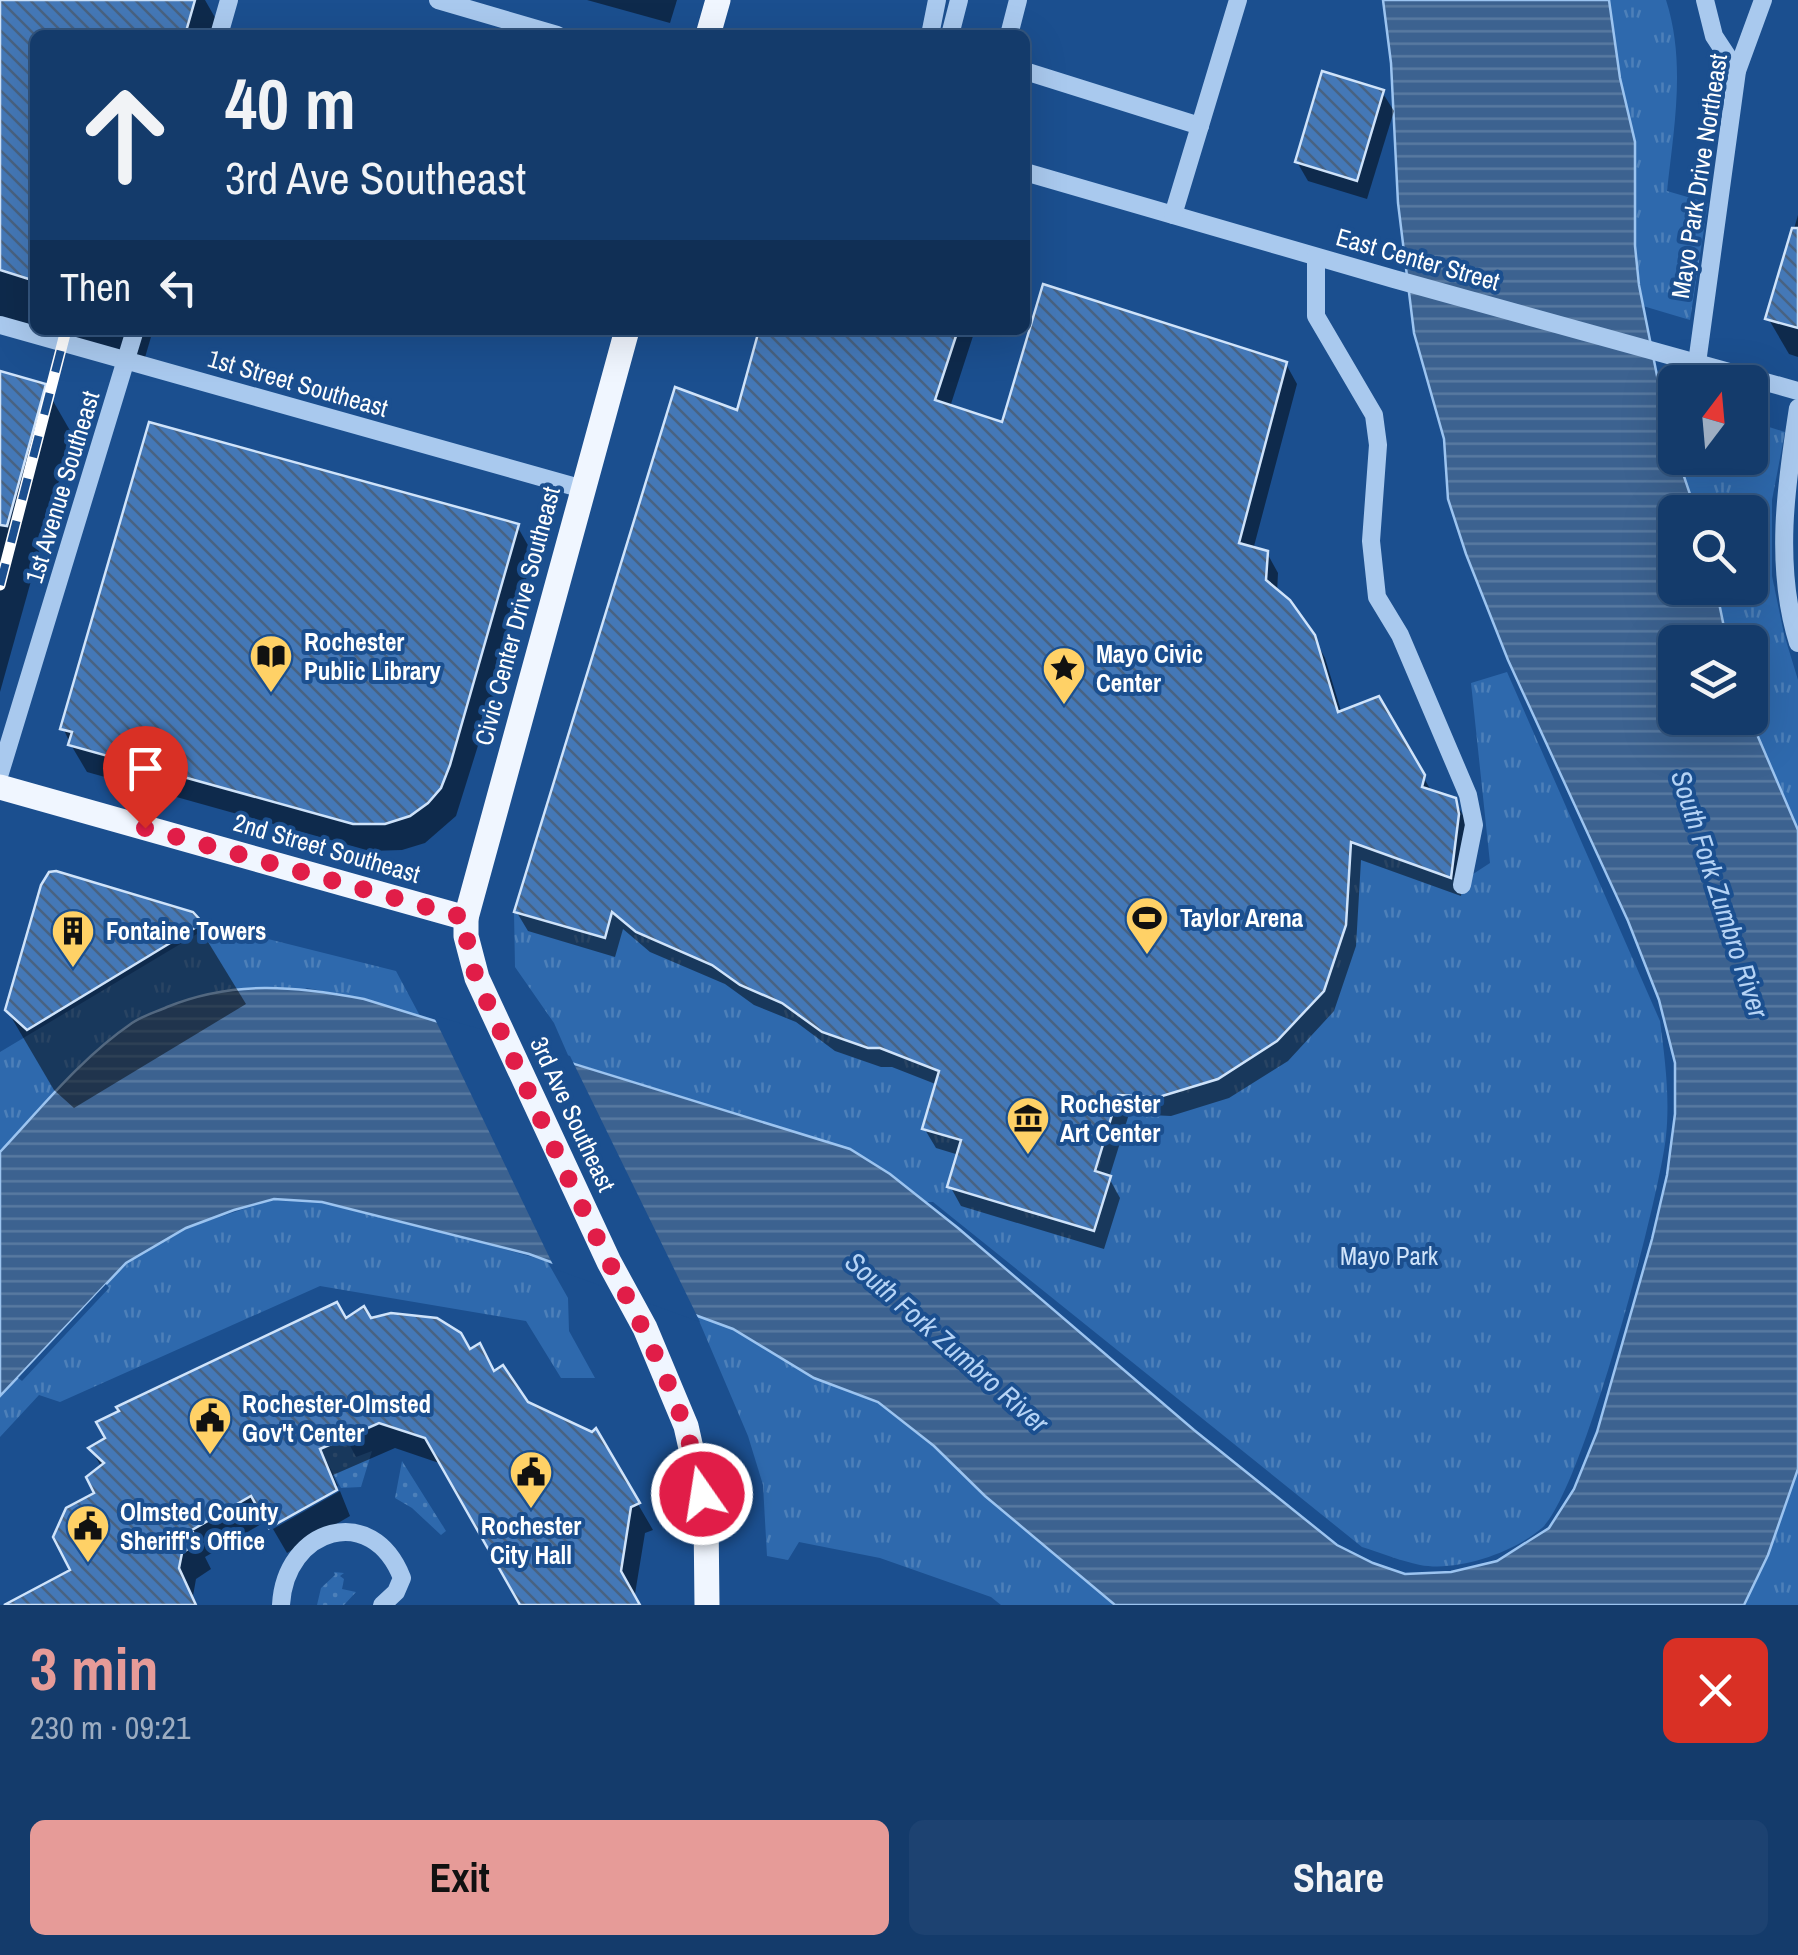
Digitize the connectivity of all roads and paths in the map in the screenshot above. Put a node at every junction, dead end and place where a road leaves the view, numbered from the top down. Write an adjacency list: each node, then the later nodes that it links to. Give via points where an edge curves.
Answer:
1 (228, 0): 10 (street)
2 (438, 0): 11 (street)
3 (718, 0): 12 (main road)
4 (937, 0): 13 (street)
5 (959, 0): 14 (street)
6 (1018, 0): 15 (street)
7 (1238, 0): 18 (street)
8 (1705, 0): 16 (street, via 1714,36)
9 (1763, 0): 16 (street, Mayo Park Drive Northeast)
10 (220, 30)
11 (540, 30)
12 (709, 30)
13 (931, 30)
14 (951, 30)
15 (1009, 30)
16 (1737, 71): 28 (street, Mayo Park Drive Northeast)
17 (1030, 74): 18 (street)
18 (1200, 126): 20 (street)
19 (1030, 173): 20 (street, East Center Street)
20 (1173, 215): 21 (street, East Center Street)
21 (1316, 257): 28 (street, East Center Street); 35 (street, via 1316,316 1374,415 1371,541 1377,597 1400,635 1468,796 1474,825)
22 (0, 325): 23 (street, 1st Street Southeast)
23 (30, 333)
24 (36, 335): 27 (street, 1st Street Southeast)
25 (134, 335): 27 (street, 1st Avenue Southeast)
26 (625, 335): 31 (main road, Civic Center Drive Southeast)
27 (126, 360): 31 (street, 1st Street Southeast); 33 (street, 1st Avenue Southeast)
28 (1697, 362): 29 (street, East Center Street)
29 (1798, 390)
30 (1798, 408): 32 (street, via 1784,519 1785,574)
31 (583, 489): 36 (main road, Civic Center Drive Southeast)
32 (1798, 643)
33 (0, 773)
34 (0, 787): 36 (main road, 2nd Street Southeast)
35 (1462, 886)
36 (466, 918): 39 (main road, 3rd Ave Southeast, via 476,978 686,1426 706,1515)
37 (282, 1605): 38 (street, via 291,1565 306,1547 343,1532 366,1536 396,1562 402,1578)
38 (382, 1605)
39 (707, 1605)

